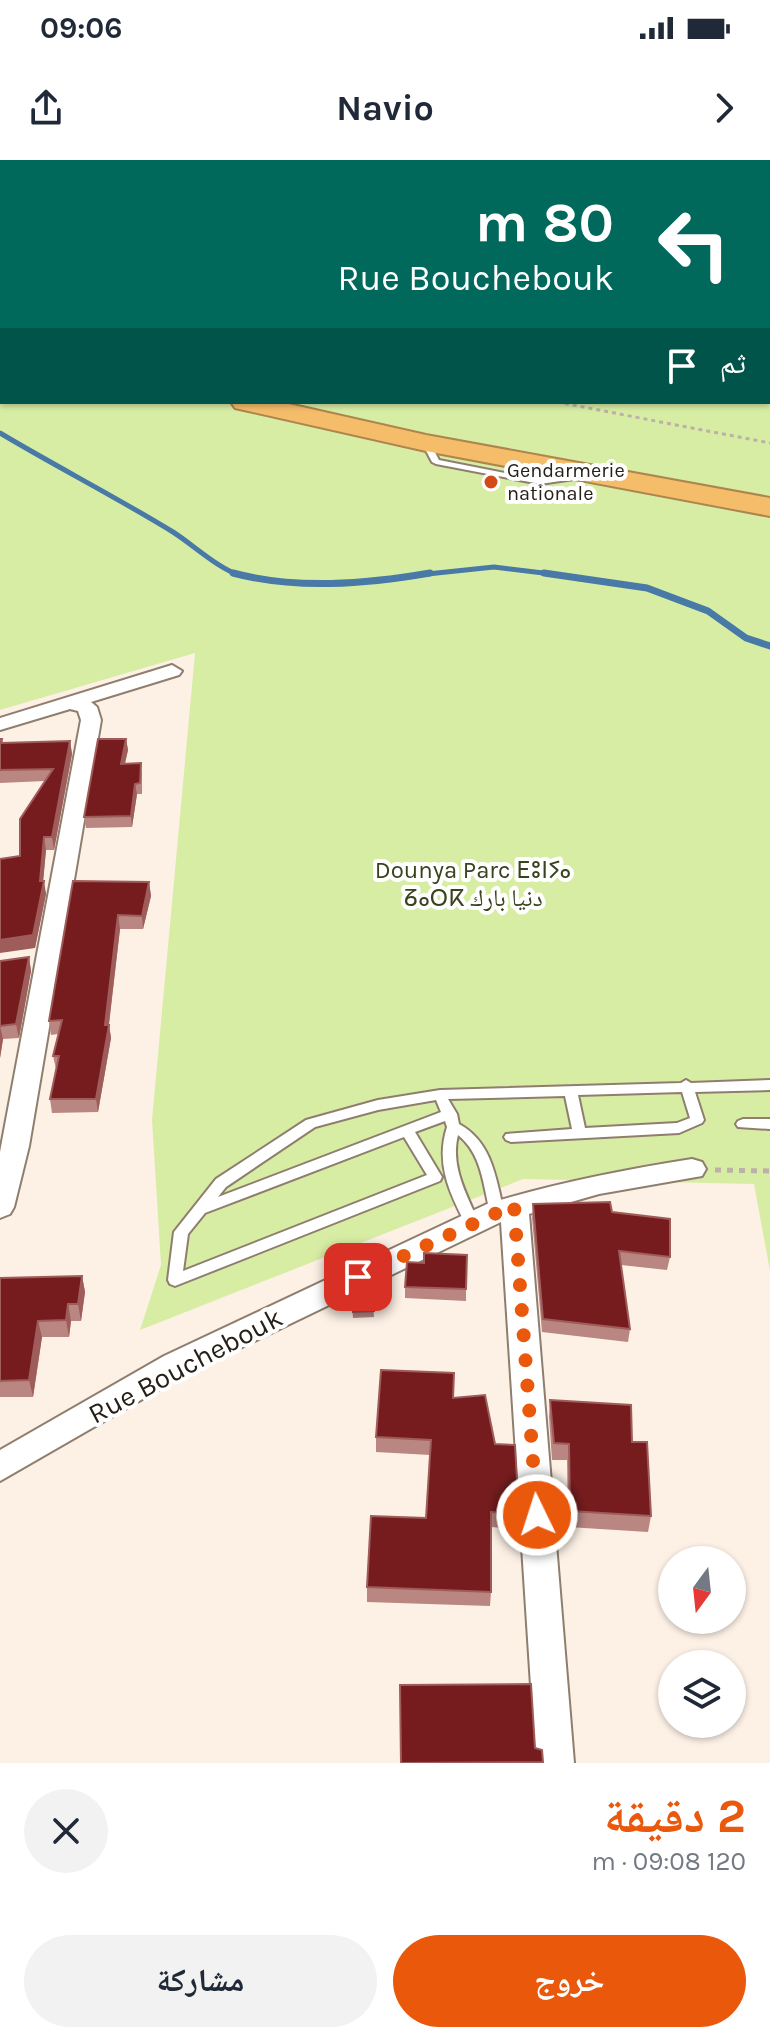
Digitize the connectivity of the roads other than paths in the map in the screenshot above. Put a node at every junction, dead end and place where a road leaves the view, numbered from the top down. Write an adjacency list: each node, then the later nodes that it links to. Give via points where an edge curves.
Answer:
1 (253, 404): 4 (highway, via 426,443)
2 (356, 404): 3 (highway)
3 (770, 482)
4 (770, 507)
5 (172, 671): 6 (street)
6 (71, 703): 7 (street); 18 (street, via 87,707 91,720 36,958)
7 (0, 724)
8 (686, 1085): 9 (lane); 10 (lane); 16 (lane, via 697,1120 679,1128)
9 (770, 1085)
10 (571, 1091): 11 (lane); 16 (lane)
11 (440, 1095): 12 (lane); 19 (lane, via 311,1123)
12 (452, 1120): 15 (lane); 24 (lane, via 478,1144); 24 (lane, via 446,1148 451,1171)
13 (743, 1124): 14 (lane)
14 (770, 1124)
15 (407, 1130): 21 (lane); 23 (lane, via 435,1177 175,1280 181,1232)
16 (580, 1134): 17 (lane)
17 (511, 1137)
18 (7, 1147): 22 (street)
19 (262, 1156): 21 (lane); 23 (lane, via 221,1183)
20 (692, 1169): 24 (street, Rue Bouchebouk, via 599,1184)
21 (276, 1181): 23 (lane)
22 (0, 1207)
23 (200, 1209)
24 (494, 1213): 25 (street, Rue Bouchebouk, via 175,1365); 26 (street)
25 (0, 1467)
26 (555, 1763)

